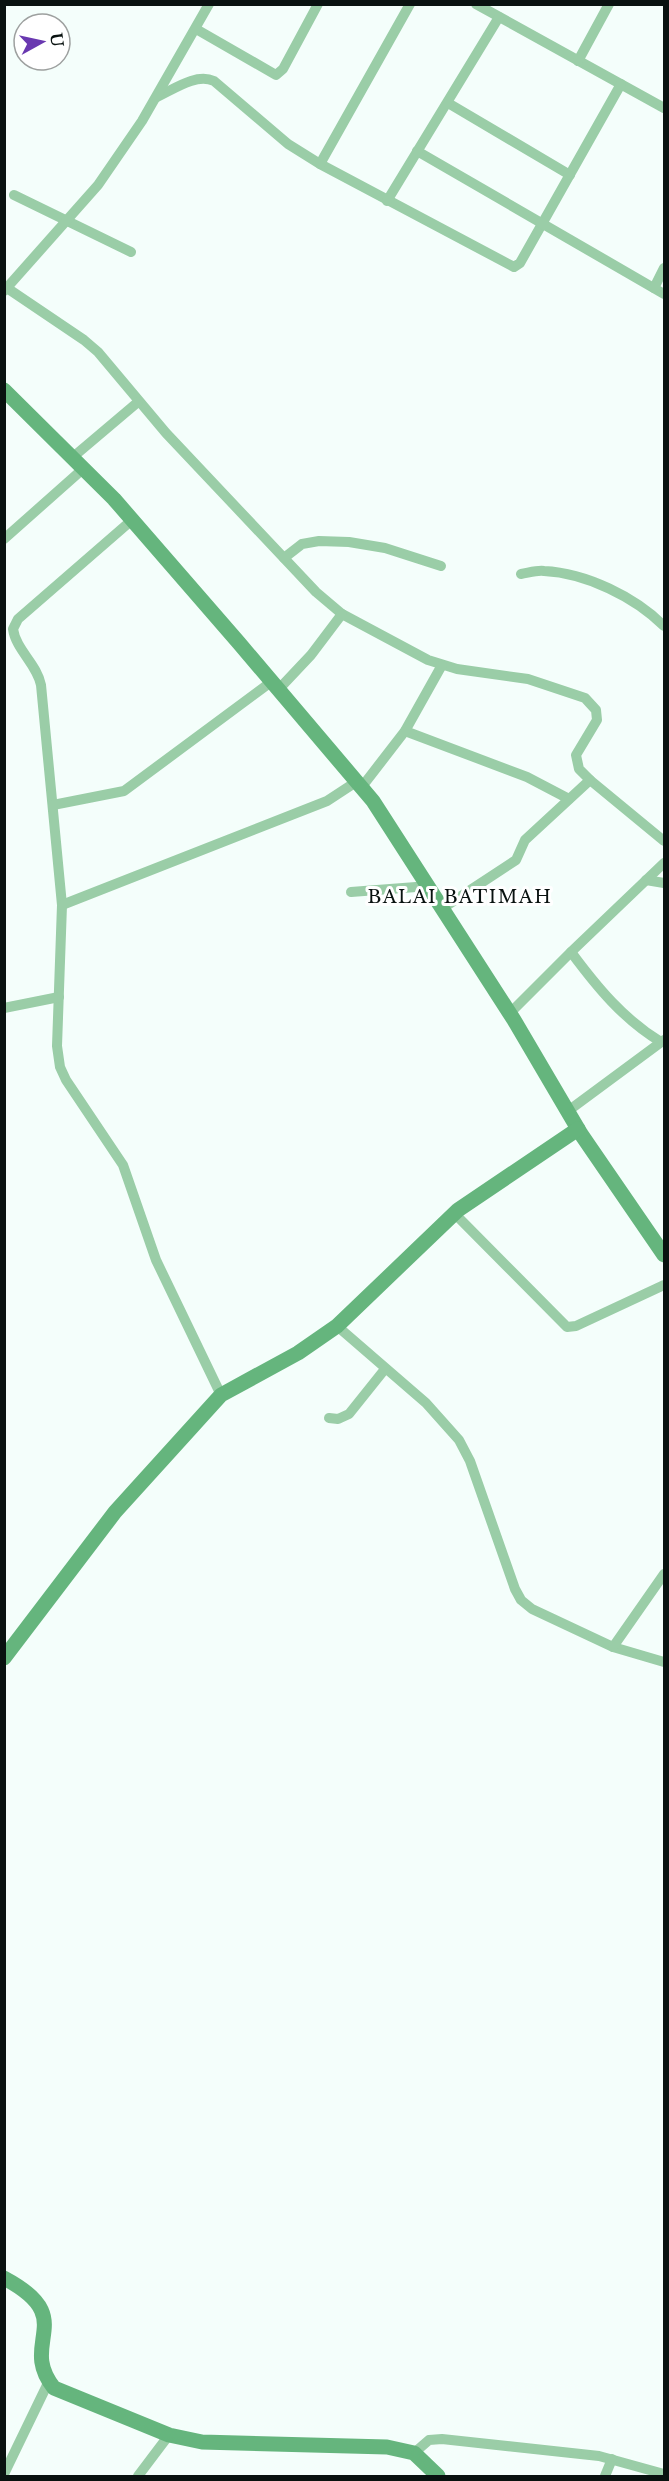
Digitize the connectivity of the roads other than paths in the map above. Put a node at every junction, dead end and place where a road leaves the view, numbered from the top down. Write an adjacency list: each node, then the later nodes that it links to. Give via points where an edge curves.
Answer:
1 (209, 4): 7 (street)
2 (318, 4): 7 (street, via 276,75)
3 (410, 4): 14 (street)
4 (476, 4): 6 (street)
5 (609, 4): 8 (street)
6 (499, 17): 8 (street); 11 (street)
7 (196, 29): 10 (street)
8 (578, 61): 9 (street)
9 (621, 84): 12 (street); 15 (street)
10 (157, 97): 14 (street, via 193,80 211,79 288,144); 18 (street, via 98,185)
11 (448, 103): 13 (street); 15 (street)
12 (664, 108)
13 (417, 151): 17 (street); 19 (street)
14 (320, 164): 17 (street)
15 (570, 175): 19 (street)
16 (14, 195): 18 (street)
17 (387, 201): 19 (street, via 514,267)
18 (66, 221): 20 (street); 23 (street)
19 (541, 224): 22 (street)
20 (131, 252)
21 (664, 268): 22 (street)
22 (654, 288): 24 (street)
23 (6, 290): 26 (street, via 91,345)
24 (664, 294)
25 (4, 390): 27 (street)
26 (138, 402): 27 (street); 30 (street)
27 (78, 462): 28 (street); 29 (street)
28 (132, 519): 36 (street, via 18,619); 38 (street)
29 (6, 537)
30 (284, 558): 31 (street, via 302,544 349,542 385,548); 33 (street)
31 (441, 566)
32 (521, 574): 35 (street, via 565,574 595,584 627,596)
33 (342, 614): 37 (street); 38 (street, via 311,655)
34 (7, 619): 36 (street)
35 (664, 626)
36 (13, 629): 43 (street, via 40,676)
37 (442, 665): 39 (street); 40 (street, via 528,679 585,698 596,710 597,720 576,760)
38 (275, 686): 41 (street); 43 (street, via 124,791)
39 (405, 731): 41 (street); 42 (street, via 527,777)
40 (590, 780): 42 (street); 44 (street)
41 (359, 785): 48 (street); 50 (street)
42 (569, 799): 51 (street, via 525,840 516,860)
43 (53, 805): 50 (street)
44 (664, 841)
45 (664, 863): 46 (street)
46 (646, 880): 47 (street); 52 (street)
47 (664, 883)
48 (429, 886): 49 (street); 51 (street)
49 (351, 892)
50 (62, 905): 53 (street)
51 (443, 908): 55 (street)
52 (571, 952): 55 (street); 56 (street, via 637,1028)
53 (59, 997): 54 (street); 64 (street, via 60,1067 123,1165 156,1260)
54 (4, 1008)
55 (509, 1014): 57 (street)
56 (663, 1041): 57 (street)
57 (568, 1111): 58 (street)
58 (578, 1129): 59 (street); 60 (street)
59 (454, 1213): 61 (street, via 567,1327); 62 (street)
60 (664, 1256)
61 (664, 1285)
62 (336, 1326): 63 (street); 64 (street, via 298,1353)
63 (385, 1369): 65 (street, via 350,1414); 67 (street, via 438,1414 459,1440 521,1600 532,1609)
64 (221, 1395): 68 (street, via 119,1508)
65 (329, 1418)
66 (664, 1574): 67 (street)
67 (613, 1647): 69 (street)
68 (4, 1658)
69 (664, 1662)
70 (4, 2278): 71 (street, via 31,2294 40,2305 46,2322 42,2366)
71 (49, 2381): 72 (street, via 54,2388); 75 (street)
72 (169, 2435): 73 (street, via 202,2442 387,2447); 77 (street)
73 (414, 2453): 74 (street, via 429,2440 442,2439); 78 (street)
74 (612, 2459): 76 (street); 79 (street)
75 (4, 2474)
76 (664, 2474)
77 (138, 2476)
78 (438, 2476)
79 (605, 2476)

